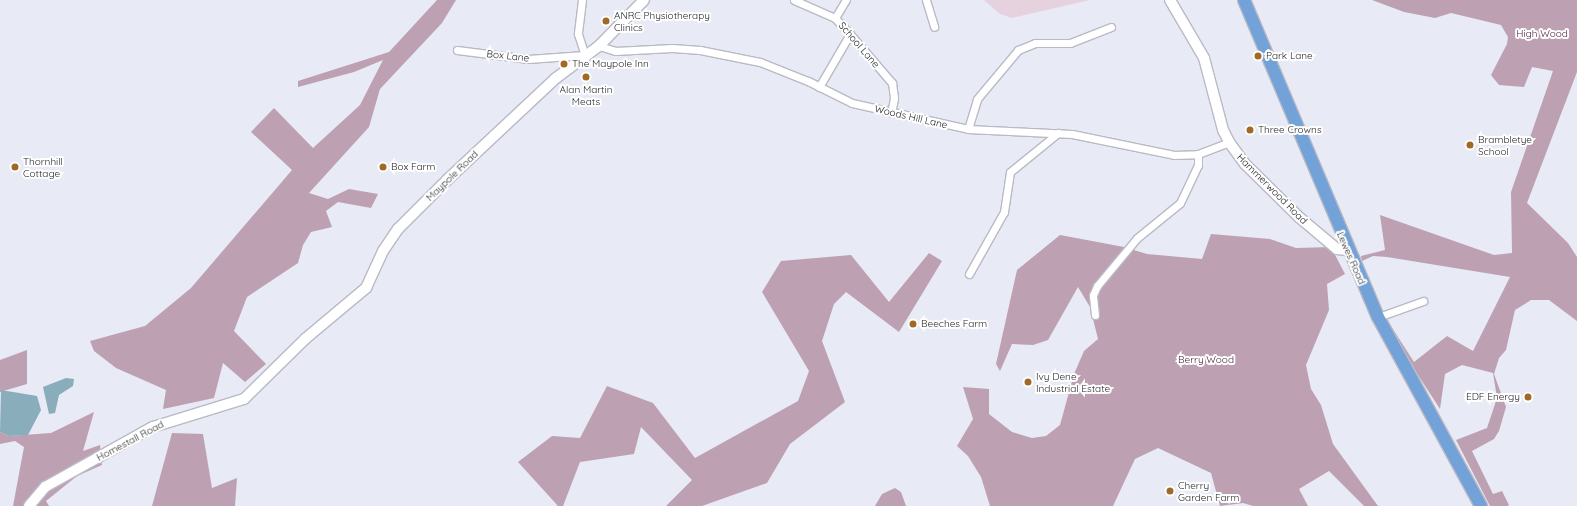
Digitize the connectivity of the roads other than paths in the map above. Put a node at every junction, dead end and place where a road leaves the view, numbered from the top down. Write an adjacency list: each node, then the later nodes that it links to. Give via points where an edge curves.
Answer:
1 (582, 0): 14 (street, via 578,34)
2 (644, 0): 12 (street, Maypole Road)
3 (794, 0): 8 (street, School Lane)
4 (846, 0): 8 (street)
5 (926, 0): 9 (street)
6 (1170, 0): 19 (street, Hammerwood Road, via 1204,58 1223,130)
7 (1244, 0): 21 (highway, Lewes Road)
8 (835, 18): 11 (street, School Lane)
9 (934, 27)
10 (1111, 27): 17 (street, via 1070,44 1035,43 1018,50 977,99)
11 (850, 34): 15 (street); 16 (street, School Lane, via 892,83 894,98)
12 (599, 46): 14 (street, Maypole Road); 15 (street, Woods Hill Lane, via 616,51 672,48 700,50 765,64)
13 (457, 50): 14 (street, Box Lane, via 528,59)
14 (585, 56): 26 (street, Maypole Road, via 556,78 398,229 383,251 366,288)
15 (819, 87): 16 (street, Woods Hill Lane, via 852,103)
16 (891, 113): 17 (street, Woods Hill Lane)
17 (968, 129): 18 (street, Woods Hill Lane)
18 (1058, 133): 20 (street, Woods Hill Lane, via 1147,152); 22 (street, via 1010,172 1004,212)
19 (1229, 142): 20 (street, Woods Hill Lane); 21 (street, Hammerwood Road, via 1245,164 1300,218 1337,249)
20 (1198, 154): 24 (street, via 1198,165 1180,202 1137,238 1097,286 1092,295)
21 (1347, 250): 25 (highway, Lewes Road)
22 (969, 274)
23 (1423, 301): 25 (street)
24 (1095, 315)
25 (1378, 317): 28 (highway, Lewes Road)
26 (276, 365): 27 (street, Homestall Road, via 244,399 153,427 45,487)
27 (29, 506)
28 (1481, 506)

